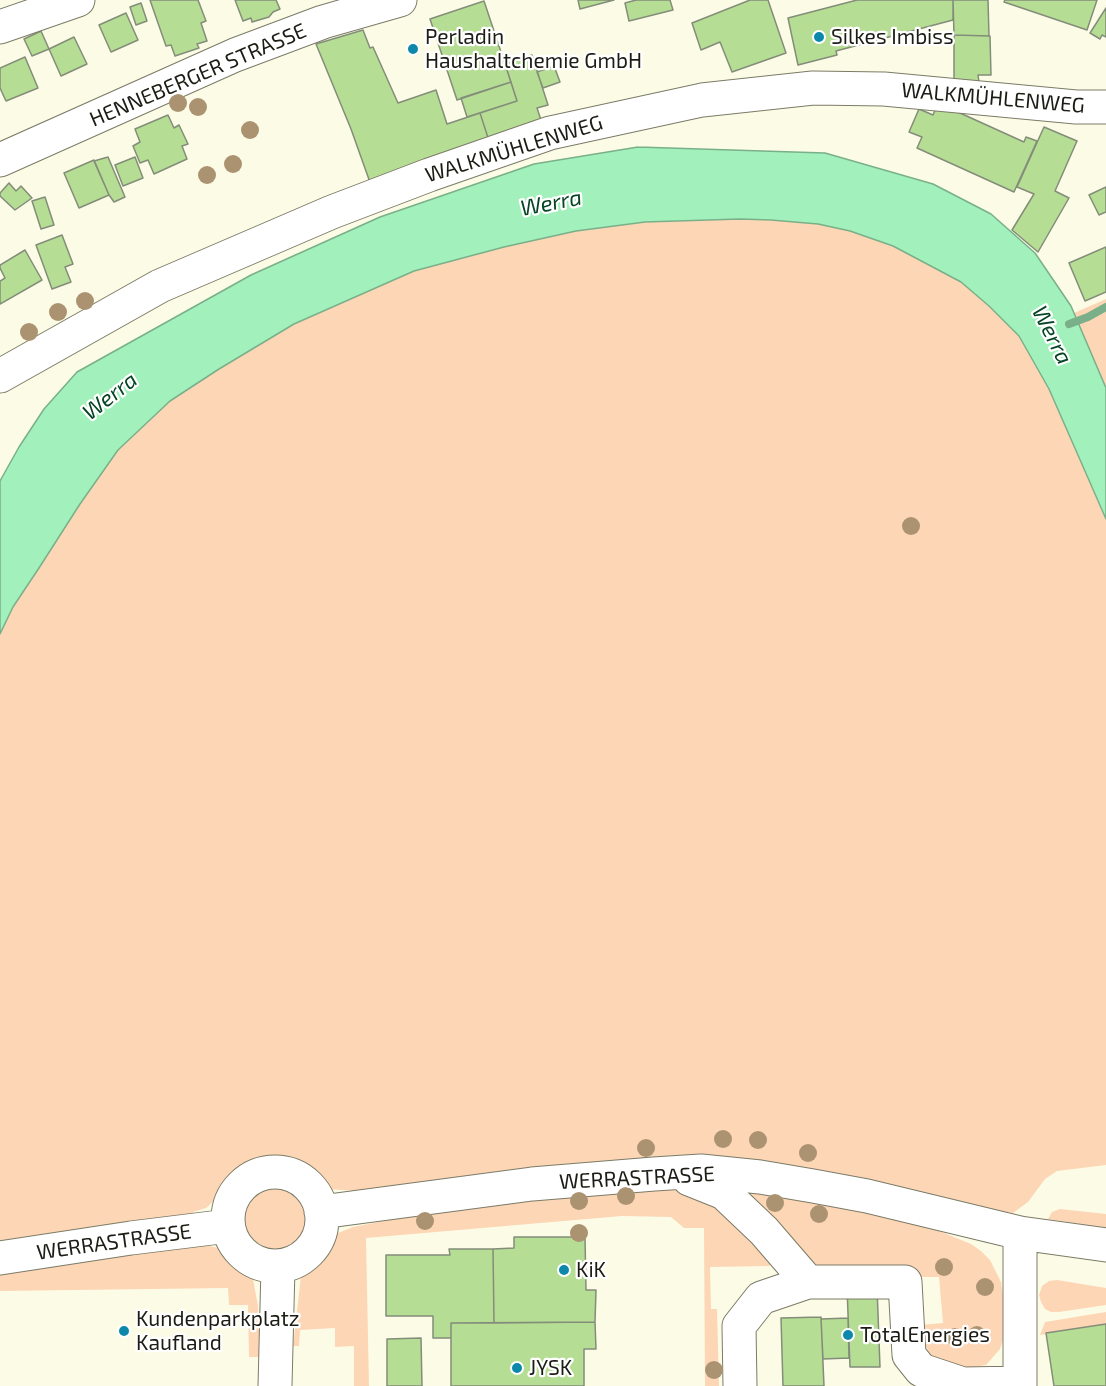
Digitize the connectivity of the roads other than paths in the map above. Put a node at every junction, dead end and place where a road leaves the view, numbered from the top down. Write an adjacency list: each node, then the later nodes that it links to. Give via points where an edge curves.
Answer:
1 (78, 0): 3 (street)
2 (400, 0): 5 (street, HENNEBERGER STRASSE, via 323,22 235,55)
3 (0, 27)
4 (1106, 107): 6 (street, WALKMÜHLENWEG, via 884,89 813,88 702,100 550,133 343,208 160,286)
5 (0, 160)
6 (0, 376)
7 (673, 1173): 8 (street, WERRASTRASSE, via 532,1184); 10 (street, WERRASTRASSE, via 701,1171 813,1186); 14 (street, via 724,1193 764,1231)
8 (321, 1212): 9 (street, via 317,1198 300,1180 289,1174 262,1174 250,1179 232,1199); 13 (street, via 321,1225 312,1249 292,1263)
9 (228, 1226): 12 (street, WERRASTRASSE); 13 (street, via 235,1245 248,1258)
10 (1020, 1233): 11 (street, WERRASTRASSE); 15 (street)
11 (1106, 1245)
12 (0, 1258)
13 (278, 1267): 16 (street)
14 (808, 1282): 15 (street, via 905,1282 909,1355 921,1370 963,1384); 17 (street, via 761,1298 739,1326)
15 (1020, 1384)
16 (275, 1386)
17 (740, 1386)

